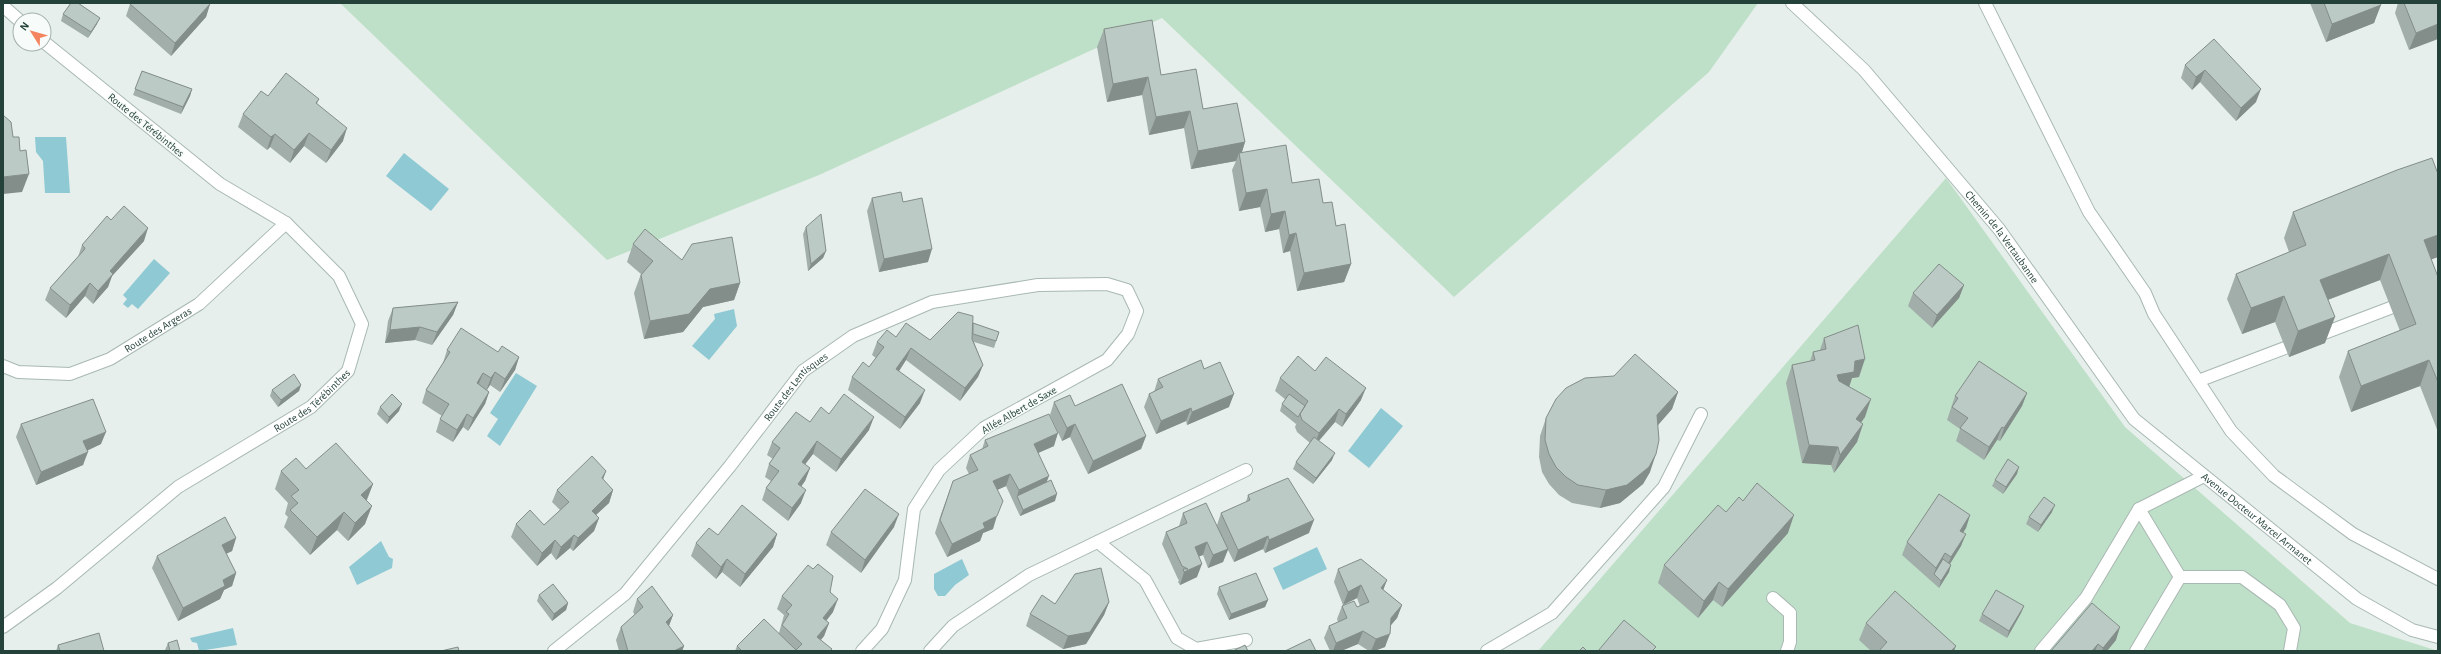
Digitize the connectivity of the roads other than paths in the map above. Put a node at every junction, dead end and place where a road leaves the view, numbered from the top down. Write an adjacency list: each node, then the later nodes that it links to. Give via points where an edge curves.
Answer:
1 (1792, 3): 13 (street, Chemin de la Vertaubanne, via 1864,70 1999,229 2134,419)
2 (1986, 3): 10 (street, via 2090,212 2145,293 2154,314)
3 (3, 6): 4 (street)
4 (12, 14)
5 (52, 48): 6 (street, Route des Térébinthes, via 220,184)
6 (286, 223): 9 (street, Route des Argeras, via 199,304 110,360 70,374 18,372); 19 (street, Route des Térébinthes, via 339,276 362,324 348,371 311,407 178,487 57,588)
7 (1126, 290): 22 (street, Route des Lentisques, via 1107,284 1038,285 932,302 853,336 804,371 625,594); 23 (street, Allée Albert de Saxe, via 1137,310 1128,334 1107,360 984,428 939,470 914,509 905,580 882,629)
8 (2416, 298): 10 (street)
9 (3, 366)
10 (2198, 380): 17 (street, via 2230,430 2274,476 2353,534)
11 (1701, 414): 25 (street, via 1664,487 1552,613)
12 (1246, 470): 15 (street)
13 (2204, 476): 14 (street, Avenue Docteur Marcel Armanet); 20 (street, Avenue Docteur Marcel Armanet, via 2357,599 2412,630)
14 (2139, 509): 16 (street); 27 (street, via 2086,598)
15 (1098, 542): 21 (street, via 1145,580 1176,638 1196,650); 24 (street, via 1042,568 1002,591 953,626)
16 (2180, 577): 28 (street); 29 (street, via 2242,577 2280,605 2294,628)
17 (2438, 579)
18 (1773, 598): 26 (street, via 1790,613 1790,642)
19 (3, 627)
20 (2438, 638)
21 (1246, 640)
22 (554, 651)
23 (862, 651)
24 (930, 651)
25 (1487, 651)
26 (1787, 651)
27 (2041, 651)
28 (2136, 651)
29 (2290, 651)

